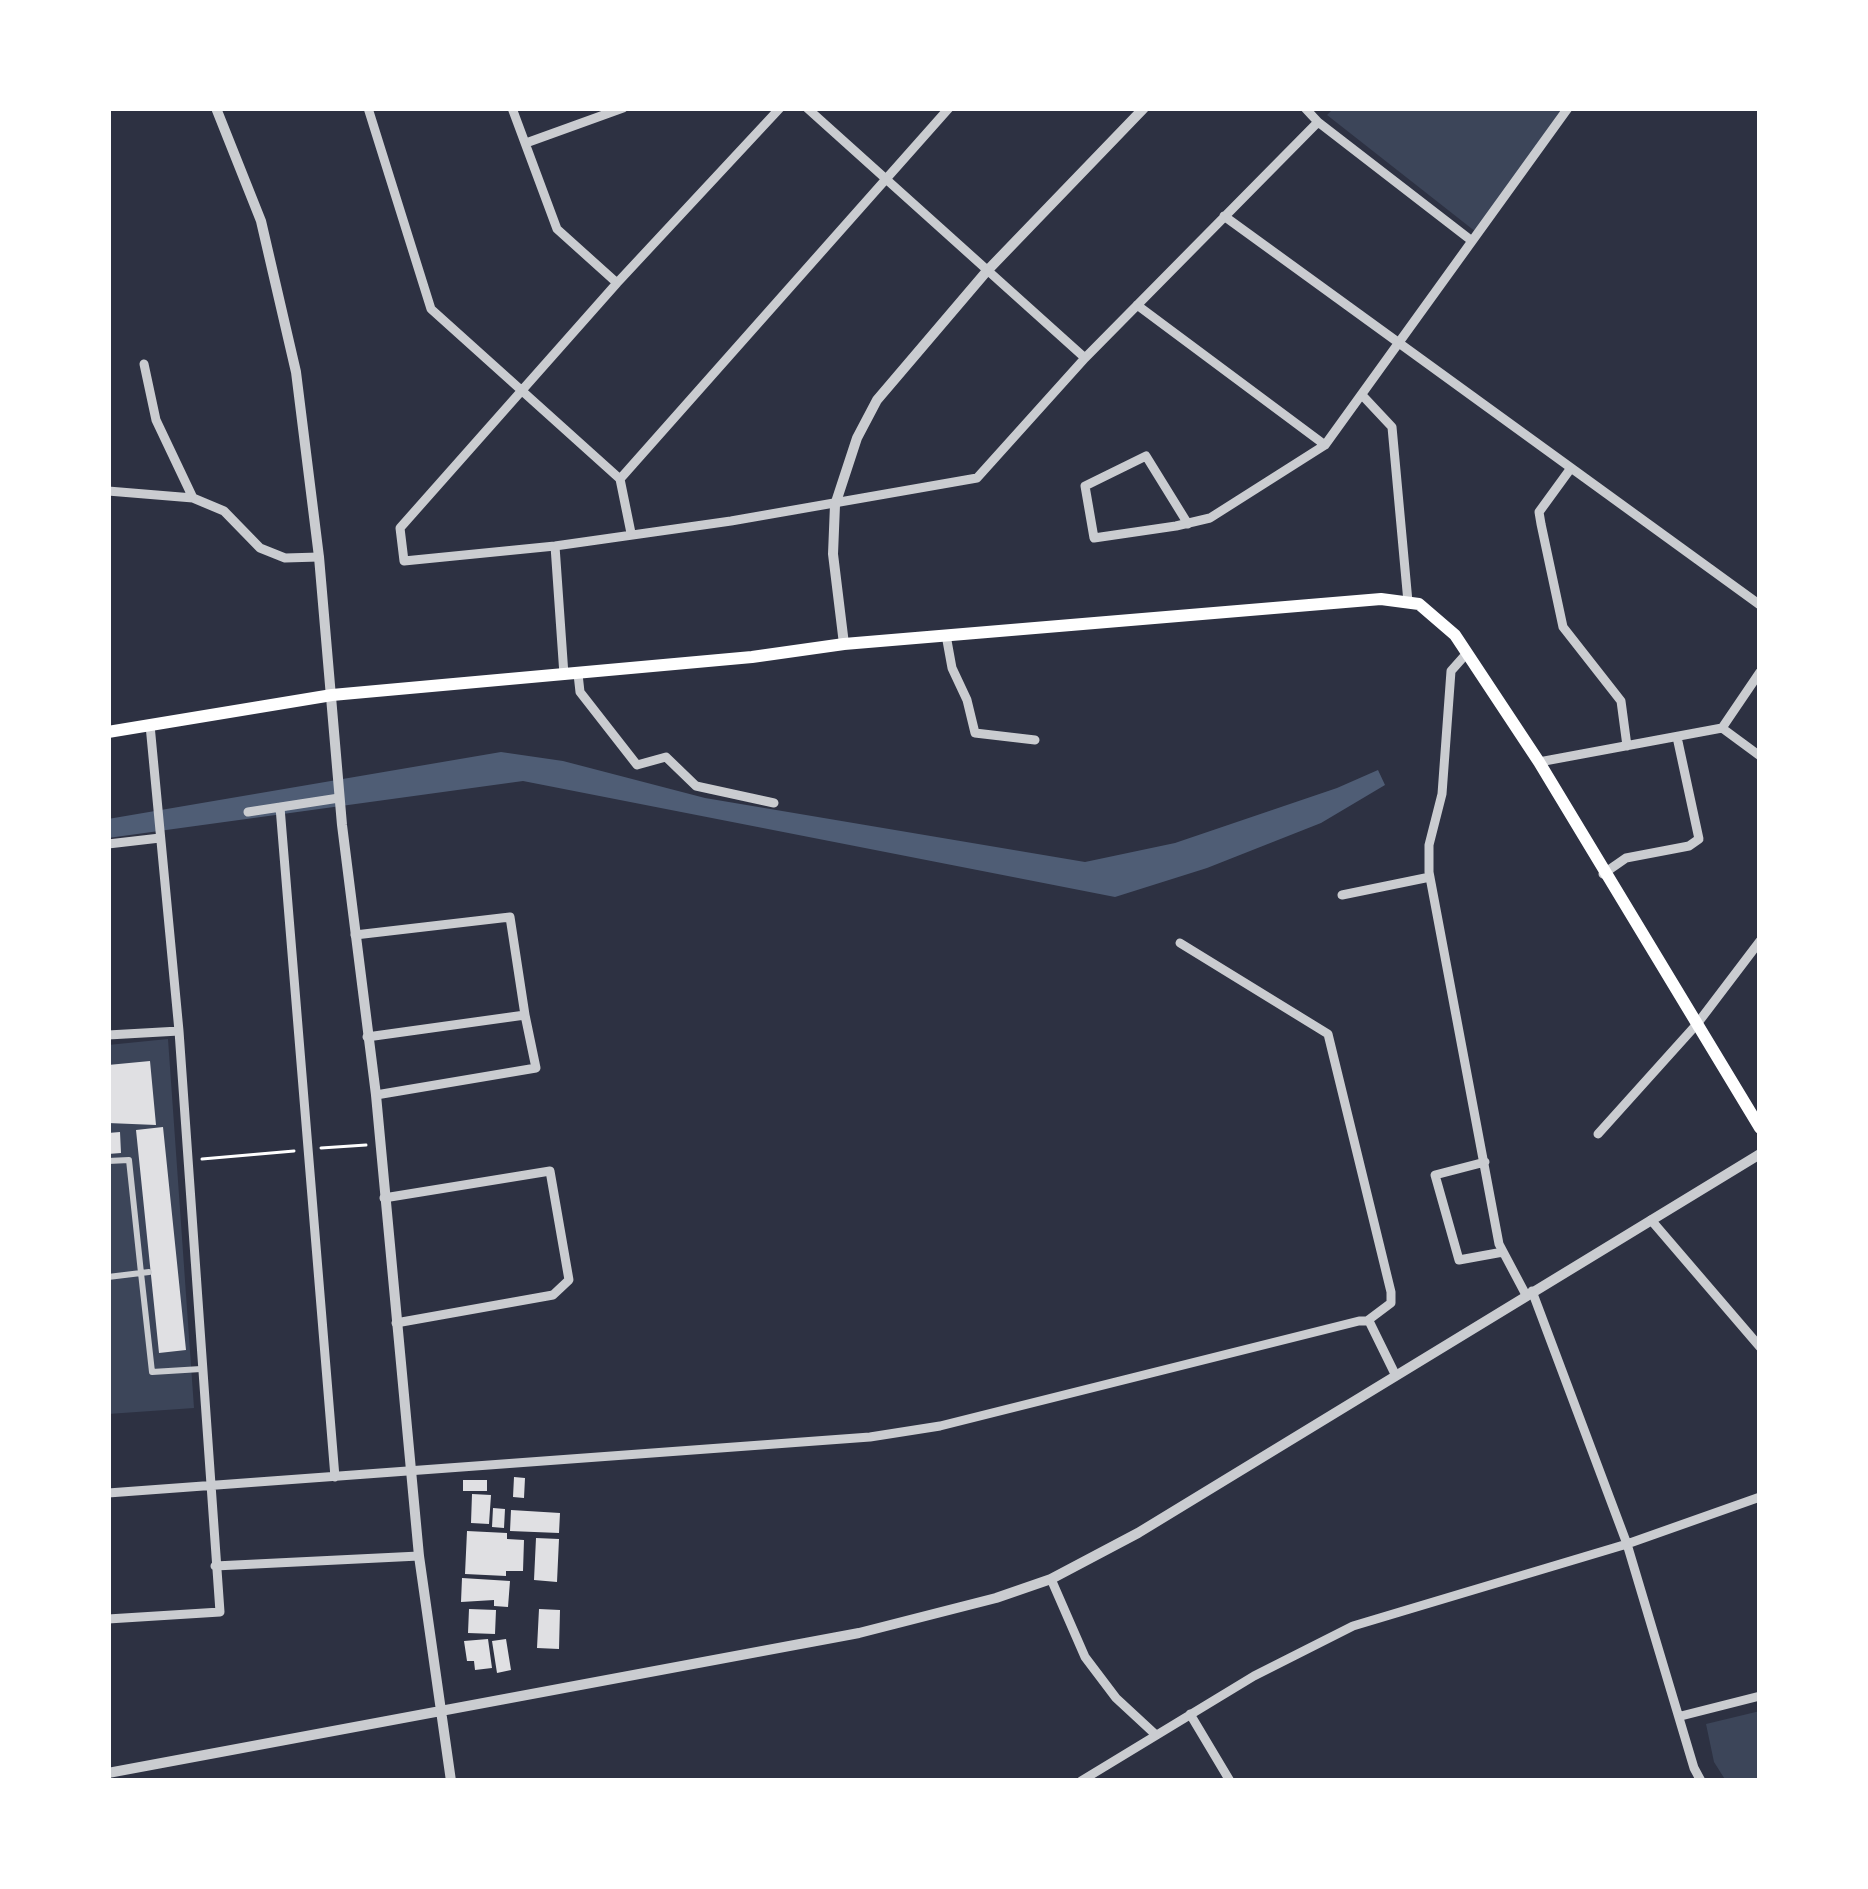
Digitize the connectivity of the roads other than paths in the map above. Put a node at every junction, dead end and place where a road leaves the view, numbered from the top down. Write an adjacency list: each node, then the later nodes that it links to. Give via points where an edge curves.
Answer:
1 (216, 108): 33 (street, via 266,243 296,372)
2 (368, 108): 22 (street, via 431,309)
3 (512, 108): 12 (street)
4 (623, 108): 12 (street)
5 (780, 108): 17 (street)
6 (807, 108): 13 (street)
7 (949, 108): 13 (street)
8 (1144, 108): 16 (street)
9 (1305, 108): 11 (street)
10 (1568, 108): 15 (street)
11 (1318, 122): 14 (street); 15 (street)
12 (526, 143): 17 (street, via 557,229)
13 (887, 182): 16 (street); 26 (street)
14 (1224, 216): 18 (street); 19 (street)
15 (1472, 241): 19 (street)
16 (986, 272): 20 (street); 29 (street, via 877,400)
17 (617, 284): 22 (street)
18 (1137, 304): 20 (street); 24 (street)
19 (1397, 343): 23 (street); 25 (street)
20 (1085, 358): 29 (street, via 976,478)
21 (144, 364): 28 (street, via 156,420)
22 (525, 391): 26 (street); 32 (street, via 400,528 404,561)
23 (1362, 394): 24 (street); 34 (street, via 1392,428)
24 (1325, 445): 30 (street)
25 (1571, 468): 35 (street); 47 (street, via 1539,512 1562,627 1622,700)
26 (620, 479): 31 (street)
27 (108, 491): 28 (street)
28 (193, 498): 33 (street, via 224,512 260,548 285,558)
29 (835, 505): 31 (street); 37 (street)
30 (1188, 524): 30 (street, via 1094,538 1085,486 1146,456)
31 (631, 533): 32 (street)
32 (555, 546): 40 (street)
33 (319, 557): 41 (street)
34 (1408, 602): 36 (main road); 38 (main road, via 1440,618)
35 (1760, 604)
36 (946, 635): 37 (main road); 46 (street, via 975,733)
37 (844, 644): 40 (main road)
38 (1467, 652): 49 (main road); 57 (street, via 1451,671)
39 (1760, 672): 43 (street)
40 (571, 674): 41 (main road); 51 (street, via 637,765 666,757 696,787)
41 (332, 695): 42 (main road); 50 (street)
42 (150, 725): 44 (main road); 54 (street)
43 (1722, 728): 45 (street); 48 (street)
44 (108, 732)
45 (1677, 737): 47 (street); 56 (street, via 1699,839 1626,858)
46 (1035, 740)
47 (1628, 746): 49 (street)
48 (1760, 756)
49 (1539, 762): 56 (main road)
50 (339, 798): 52 (street); 59 (street)
51 (774, 803)
52 (280, 807): 53 (street); 85 (street)
53 (248, 812)
54 (160, 838): 55 (street); 64 (street)
55 (108, 844)
56 (1603, 874): 63 (main road)
57 (1430, 877): 58 (street); 72 (street)
58 (1342, 895)
59 (355, 935): 62 (street, via 510,917); 66 (street)
60 (1760, 941): 63 (street)
61 (1180, 943): 79 (street, via 1328,1034 1391,1292 1391,1303)
62 (525, 1015): 66 (street); 67 (street, via 536,1068)
63 (1697, 1024): 68 (main road); 69 (street)
64 (179, 1030): 65 (street); 82 (street)
65 (108, 1035)
66 (367, 1037): 67 (street)
67 (376, 1095): 73 (street)
68 (1760, 1128)
69 (1598, 1134)
70 (1760, 1154): 74 (street)
71 (108, 1161): 76 (street, via 129,1160)
72 (1485, 1162): 75 (street); 75 (street, via 1435,1175 1459,1260)
73 (384, 1198): 80 (street); 80 (street, via 550,1172 569,1280 553,1295)
74 (1651, 1220): 78 (street); 81 (street)
75 (1502, 1252): 78 (street)
76 (145, 1273): 77 (street); 82 (street, via 152,1372)
77 (108, 1277)
78 (1529, 1293): 83 (street); 89 (street)
79 (1367, 1321): 83 (street); 84 (street, via 940,1426)
80 (395, 1323): 84 (street)
81 (1760, 1347)
82 (201, 1369): 86 (street)
83 (1395, 1374): 92 (street)
84 (412, 1471): 85 (street); 90 (street)
85 (335, 1477): 86 (street)
86 (208, 1487): 87 (street); 91 (street)
87 (108, 1493)
88 (1760, 1497): 89 (street)
89 (1627, 1544): 96 (street, via 1353,1626); 97 (street)
90 (419, 1556): 91 (street); 95 (street)
91 (215, 1566): 93 (street, via 220,1612)
92 (1051, 1579): 95 (street, via 859,1633); 98 (street, via 1085,1657)
93 (108, 1619)
94 (1760, 1696): 97 (street)
95 (439, 1710): 99 (street); 100 (street)
96 (1190, 1714): 98 (street); 102 (street)
97 (1682, 1716): 103 (street)
98 (1156, 1736): 101 (street)
99 (108, 1773)
100 (452, 1781)
101 (1081, 1781)
102 (1230, 1781)
103 (1701, 1781)

